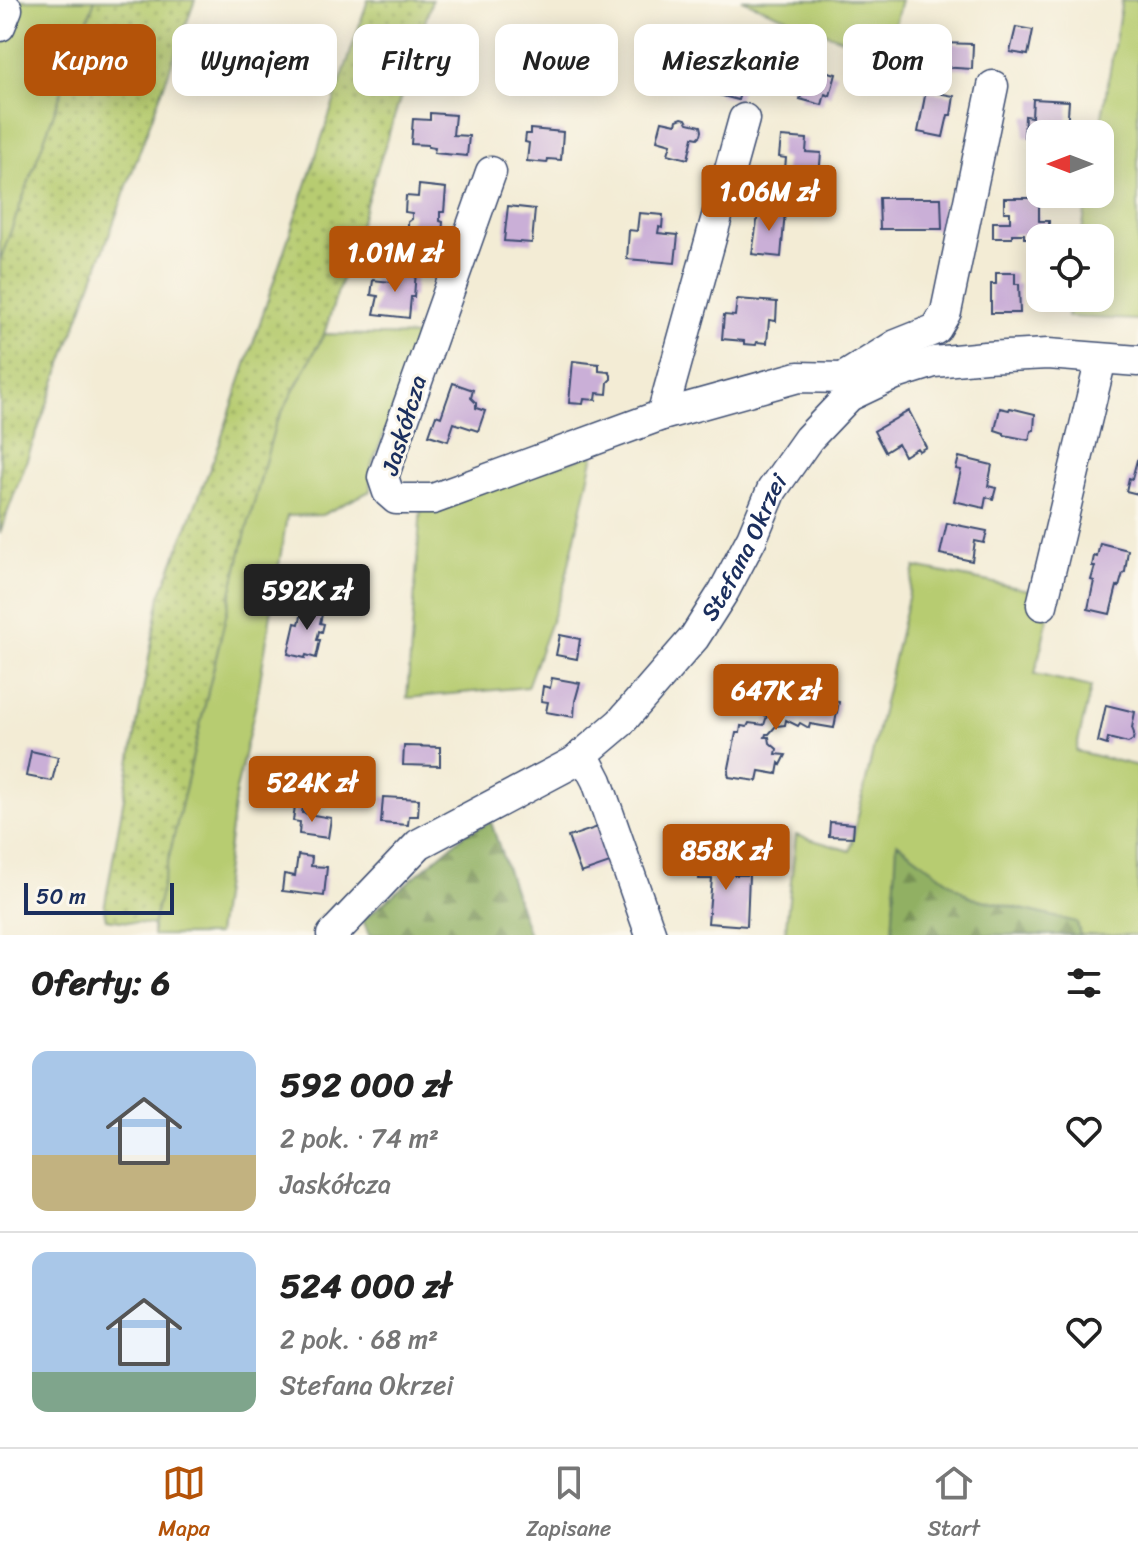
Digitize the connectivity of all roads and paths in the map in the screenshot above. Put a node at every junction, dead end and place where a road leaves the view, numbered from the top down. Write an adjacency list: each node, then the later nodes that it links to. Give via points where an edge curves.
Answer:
1 (993, 86): 6 (street, via 946,312 936,329 896,345)
2 (744, 119): 7 (street)
3 (491, 172): 7 (street, Jaskółcza, via 383,477 388,492 396,499 433,499)
4 (1101, 359): 5 (street, Stefana Okrzei); 6 (street, Stefana Okrzei, via 1048,354 934,362); 8 (street)
5 (1138, 361)
6 (846, 387): 7 (street, Jaskółcza, via 798,377); 9 (street, Stefana Okrzei, via 772,490 745,552 694,638 620,723)
7 (662, 415)
8 (1042, 605)
9 (583, 754): 10 (street, Stefana Okrzei, via 419,844); 11 (street)
10 (332, 935)
11 (651, 935)

